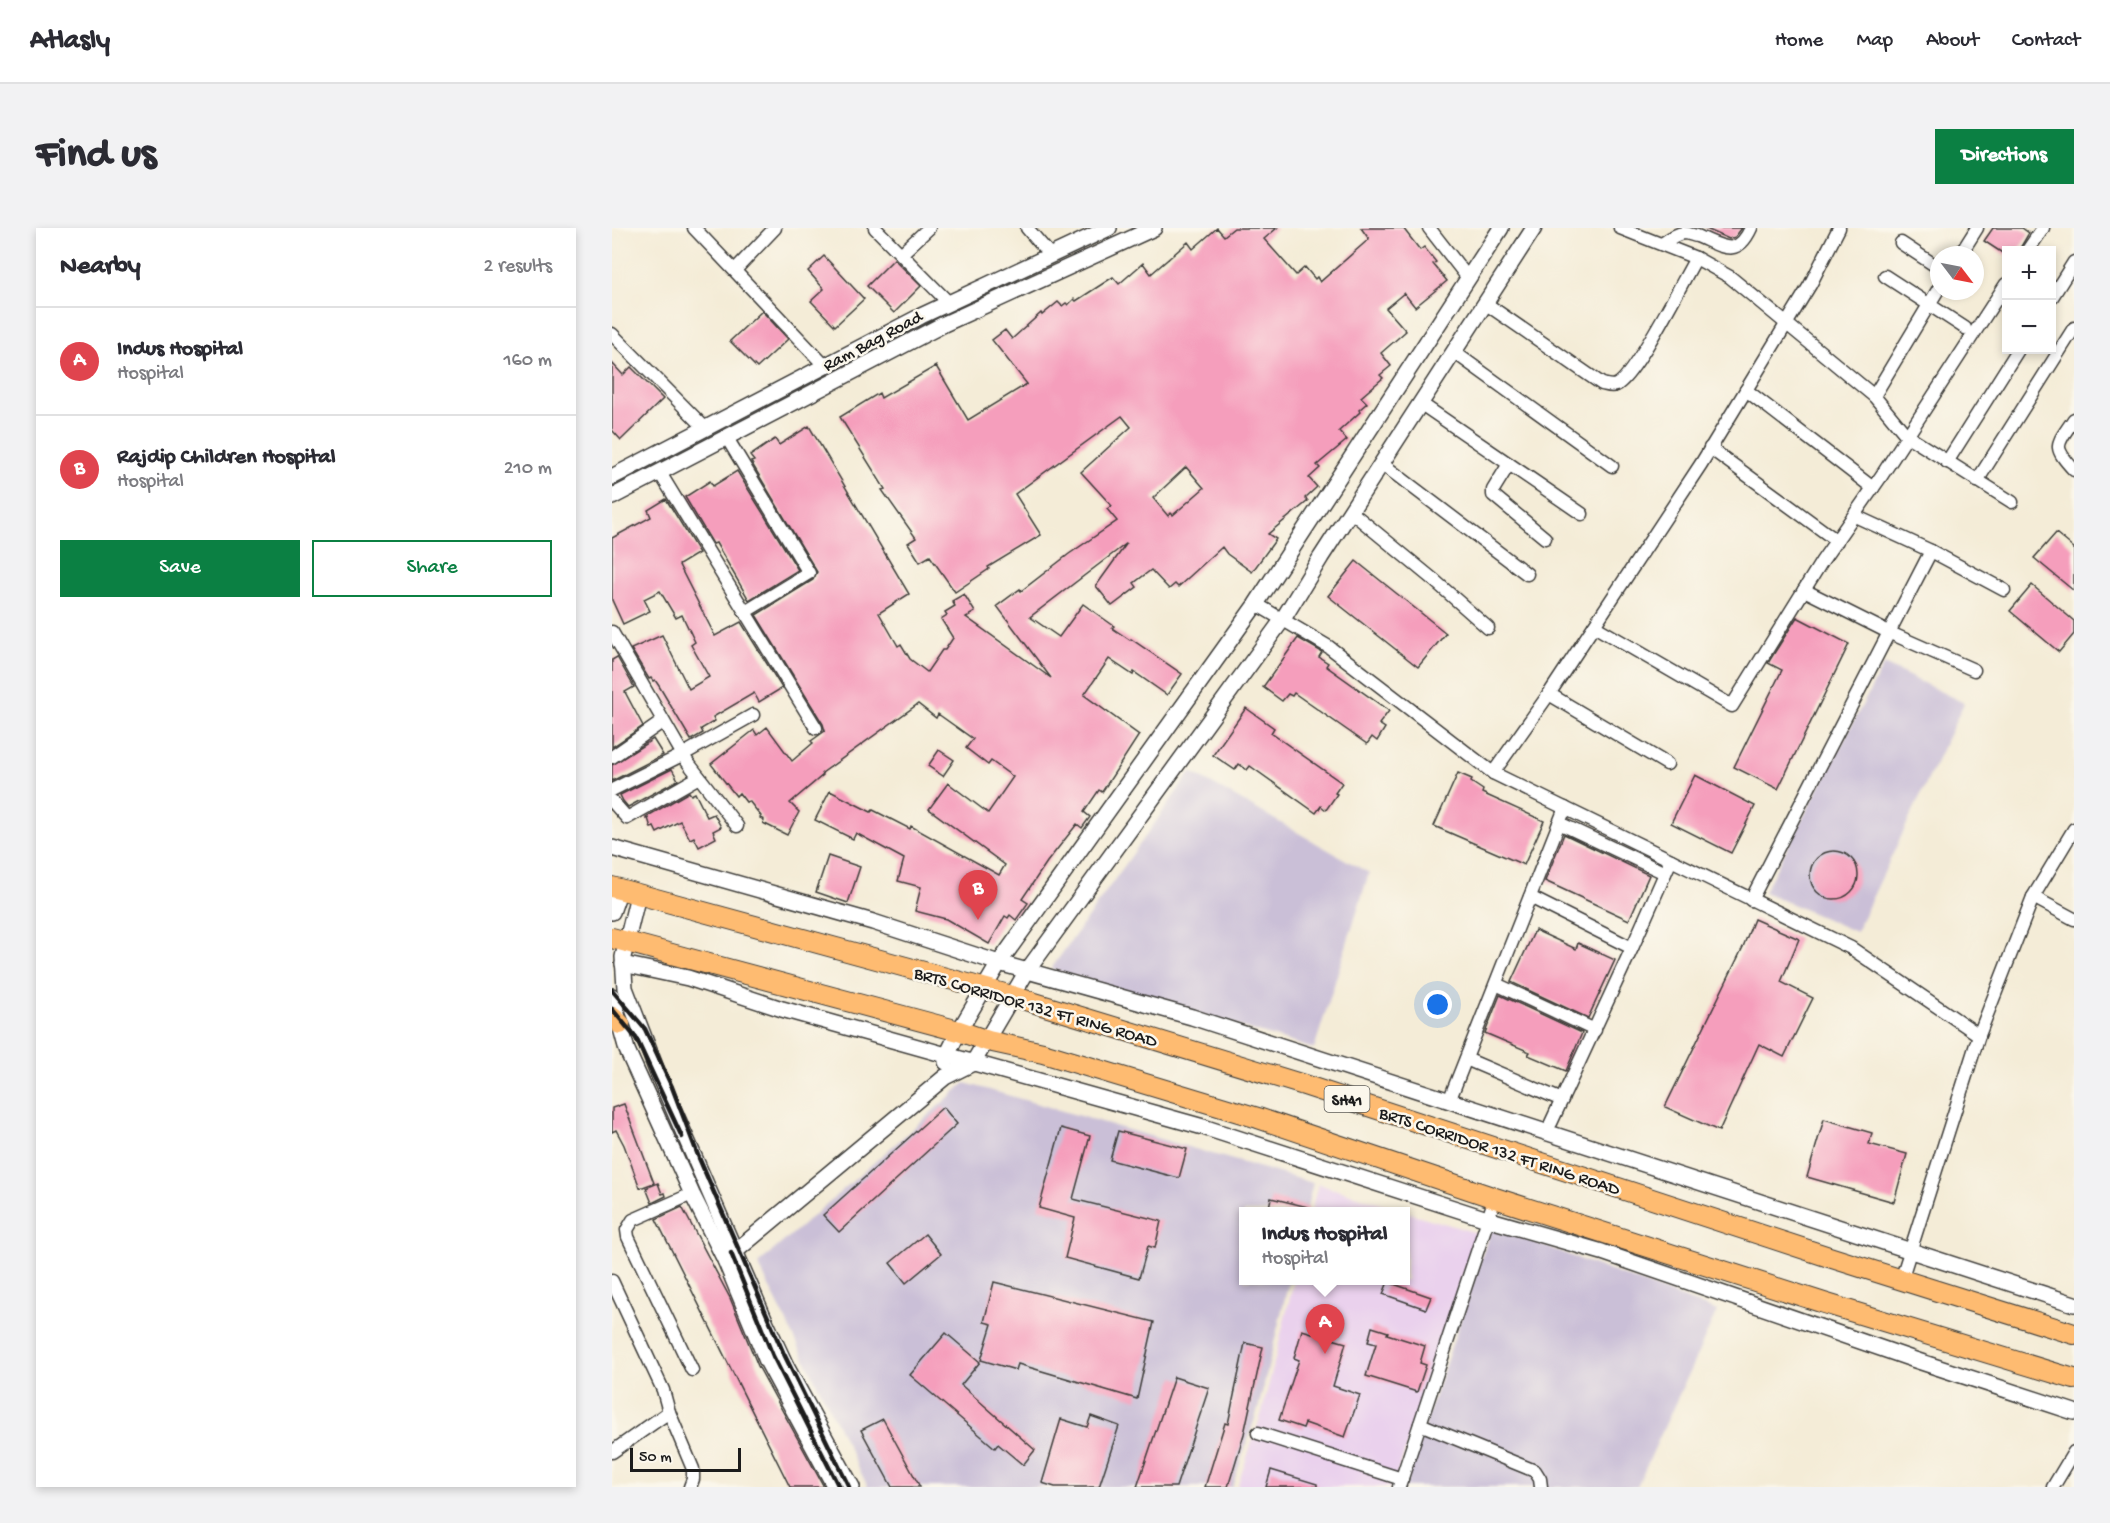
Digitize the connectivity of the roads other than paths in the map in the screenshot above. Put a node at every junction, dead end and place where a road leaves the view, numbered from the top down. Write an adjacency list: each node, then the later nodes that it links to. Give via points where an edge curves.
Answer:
1 (694, 228): 25 (street)
2 (775, 228): 25 (street)
3 (875, 228): 20 (street)
4 (929, 228): 20 (street)
5 (1027, 228): 21 (street)
6 (1109, 228): 21 (street, Ram Bag Road)
7 (1154, 228): 47 (street, Ram Bag Road, via 944,324)
8 (1429, 228): 27 (street)
9 (1501, 228): 27 (street)
10 (1534, 228): 32 (street)
11 (1620, 228): 17 (street)
12 (1751, 228): 17 (street, via 1743,243 1735,248 1686,233)
13 (1839, 228): 34 (street)
14 (1977, 228): 18 (street)
15 (2043, 228): 19 (street)
16 (1901, 243): 23 (street)
17 (1662, 244): 22 (street)
18 (1966, 246)
19 (2031, 246)
20 (901, 254): 31 (street)
21 (1051, 256): 31 (street, Ram Bag Road)
22 (1696, 258): 32 (street, via 1633,369 1617,385 1602,384); 34 (street, via 1730,277)
23 (1930, 262)
24 (2074, 262): 28 (street)
25 (735, 270): 40 (street)
26 (1885, 276): 33 (street)
27 (1468, 278): 69 (street)
28 (2056, 291)
29 (2002, 292): 46 (street)
30 (1932, 300): 33 (street)
31 (949, 303): 40 (street, Ram Bag Road)
32 (1485, 303): 38 (street)
33 (1929, 304): 35 (street); 42 (street)
34 (1786, 324): 41 (street); 42 (street)
35 (1965, 328)
36 (2074, 328): 56 (street)
37 (612, 334): 45 (street)
38 (1454, 352): 43 (street); 52 (street)
39 (2015, 354): 49 (street)
40 (825, 366): 45 (street, Ram Bag Road)
41 (1746, 390): 48 (street); 57 (street)
42 (1874, 396): 46 (street)
43 (1420, 403): 50 (street); 51 (street)
44 (2074, 419): 53 (street, via 2058,448)
45 (705, 428): 55 (street, Ram Bag Road)
46 (1907, 436): 49 (street); 57 (street)
47 (727, 438): 54 (street, Ram Bag Road); 70 (street, via 809,573)
48 (1710, 448): 64 (street); 72 (street)
49 (1947, 462): 56 (street)
50 (1381, 464): 60 (street); 66 (street)
51 (1509, 464): 61 (street); 63 (street, via 1493,495)
52 (1612, 466)
53 (2074, 470)
54 (660, 472): 58 (street, Ram Bag Road); 70 (street)
55 (612, 477)
56 (1977, 481): 59 (street)
57 (1873, 488): 62 (street)
58 (612, 497)
59 (2012, 502)
60 (1350, 511): 71 (street); 73 (street)
61 (1581, 514)
62 (1855, 516): 64 (street); 65 (street)
63 (1545, 538)
64 (1837, 542): 67 (street)
65 (1931, 551): 68 (street); 75 (street)
66 (1527, 574)
67 (1804, 590): 72 (street, via 1732,706); 75 (street)
68 (2004, 590)
69 (1256, 604): 71 (street); 104 (street)
70 (745, 612): 80 (street)
71 (1282, 619): 84 (street, via 1329,647); 106 (street)
72 (1594, 626): 77 (street)
73 (1488, 628)
74 (612, 632): 79 (street)
75 (1888, 632): 76 (street); 99 (street)
76 (1974, 670)
77 (1549, 694): 83 (street); 84 (street)
78 (753, 715): 81 (street)
79 (662, 722): 81 (street); 82 (street)
80 (816, 728)
81 (682, 755): 85 (street); 86 (street)
82 (612, 757)
83 (1667, 764)
84 (1493, 772): 88 (street)
85 (699, 777): 87 (street, via 627,818); 90 (street)
86 (612, 790)
87 (612, 801)
88 (1565, 808): 89 (street); 94 (street)
89 (1559, 823): 95 (street); 97 (street)
90 (737, 826)
91 (2074, 829): 92 (street)
92 (2070, 843): 98 (street)
93 (612, 848): 104 (street, via 873,922)
94 (1671, 860): 95 (street); 99 (street)
95 (1665, 873): 103 (street)
96 (623, 890): 100 (street); 102 (street); 108 (main road, BRTS CORRIDOR 132 FT RING ROAD / SH41)
97 (1530, 897): 103 (street); 107 (street)
98 (2032, 897): 101 (street); 114 (street)
99 (1751, 900): 114 (street, via 1851,948)
100 (612, 912)
101 (2074, 919)
102 (619, 940): 105 (street); 113 (main road)
103 (1632, 948): 112 (street)
104 (999, 963): 106 (street); 108 (street)
105 (623, 964): 116 (street, via 688,978); 127 (street, via 625,988)
106 (1028, 970): 110 (street); 121 (street, via 1192,1017)
107 (1496, 984): 112 (street); 117 (street)
108 (984, 989): 110 (main road, BRTS CORRIDOR 132 FT RING ROAD / SH41); 113 (street)
109 (612, 996): 111 (street)
110 (1012, 996): 115 (street); 128 (main road, BRTS CORRIDOR 132 FT RING ROAD / SH41, via 1304,1085)
111 (616, 1020): 123 (street)
112 (1594, 1030): 120 (street)
113 (959, 1031): 115 (main road); 116 (street)
114 (1979, 1035): 126 (street)
115 (988, 1041): 118 (street); 124 (main road, via 1043,1053 1258,1118)
116 (947, 1055): 118 (street); 119 (street)
117 (1466, 1059): 120 (street); 121 (street)
118 (973, 1063): 119 (street); 125 (street, via 1203,1127)
119 (945, 1077): 127 (street)
120 (1562, 1100): 122 (street)
121 (1449, 1101): 126 (street)
122 (1551, 1124)
123 (692, 1194): 127 (street); 132 (street, via 633,1220 627,1230)
124 (1495, 1198): 125 (street); 133 (main road)
125 (1487, 1219): 135 (street, via 1602,1252); 136 (street)
126 (1911, 1250): 128 (street); 130 (street)
127 (730, 1256): 142 (street, via 767,1361); 143 (street)
128 (1901, 1280): 131 (main road, BRTS CORRIDOR 132 FT RING ROAD / SH41)
129 (612, 1281): 134 (street, via 663,1390)
130 (2074, 1304)
131 (2074, 1334)
132 (692, 1370)
133 (2074, 1379)
134 (669, 1412): 138 (street); 141 (street, via 693,1469)
135 (2074, 1412)
136 (1420, 1424): 140 (street); 144 (street, via 1535,1471)
137 (1258, 1433): 140 (street)
138 (612, 1452)
139 (2074, 1452): 145 (street)
140 (1400, 1483)
141 (690, 1487)
142 (835, 1487)
143 (852, 1487)
144 (1541, 1487)
145 (2053, 1487)

